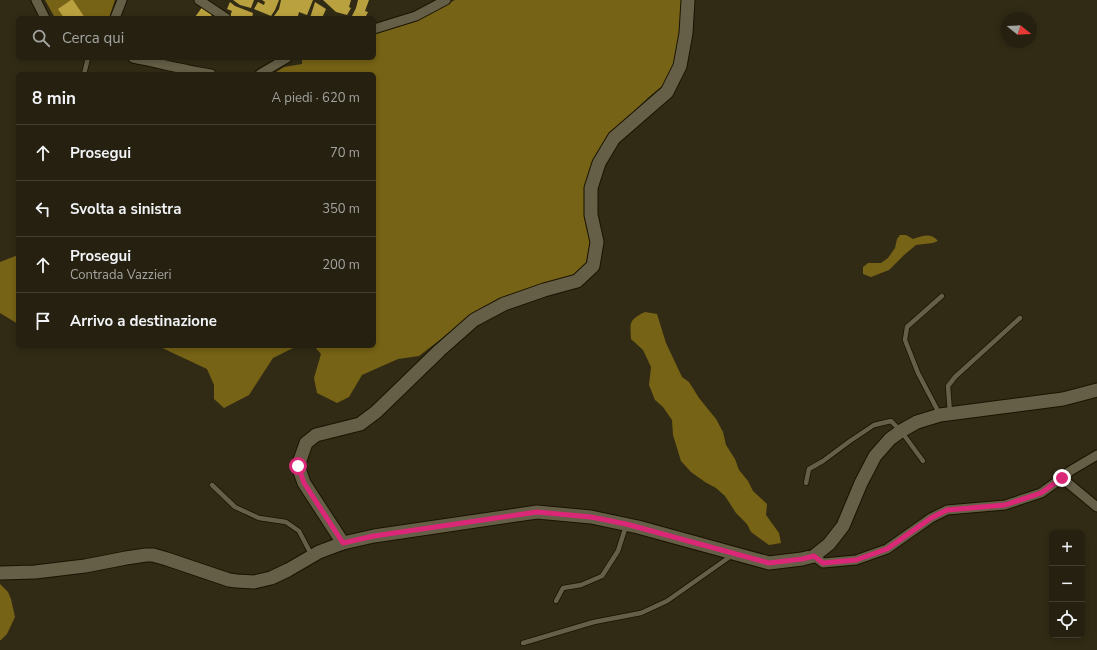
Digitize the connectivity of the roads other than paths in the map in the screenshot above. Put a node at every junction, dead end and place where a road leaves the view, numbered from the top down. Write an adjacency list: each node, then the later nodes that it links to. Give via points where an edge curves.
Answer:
1 (36, 0): 6 (street)
2 (122, 0): 7 (street)
3 (199, 0): 8 (street)
4 (446, 0): 9 (street, via 416,16)
5 (688, 0): 28 (street, via 686,34 680,66 668,92 614,138 599,163 591,188 591,215 597,242 593,266 577,281 504,304 474,320 360,424 316,435 306,443 298,466 304,483)
6 (44, 16)
7 (116, 16)
8 (223, 16)
9 (376, 28)
10 (88, 60): 13 (lane)
11 (144, 60): 14 (street)
12 (284, 60): 15 (street)
13 (84, 72)
14 (197, 72)
15 (264, 72)
16 (942, 296): 19 (lane, via 908,327 905,340 918,373)
17 (1020, 318): 19 (lane, via 955,377 948,386)
18 (1097, 390): 19 (street, via 1063,399)
19 (945, 414): 20 (street, via 917,422)
20 (901, 431): 22 (lane); 24 (lane, via 891,421 874,425 809,469); 31 (street, via 875,456 843,526 830,544)
21 (1097, 455): 23 (street)
22 (923, 461)
23 (1062, 478): 26 (street); 31 (street, via 1041,493 1005,505 947,510 931,518 887,549 856,560 823,563)
24 (806, 483)
25 (212, 485): 30 (lane, via 236,508 259,518 286,522 299,532)
26 (1097, 507)
27 (626, 524): 28 (street, via 591,517 537,512 374,536); 29 (street); 33 (lane, via 618,551 602,576 581,585 563,588)
28 (343, 543): 30 (street)
29 (734, 554): 31 (street, via 769,563); 34 (lane, via 667,601 641,613 594,622)
30 (312, 556): 32 (street, via 280,574 254,582 229,580 152,555 36,572)
31 (814, 556)
32 (0, 573)
33 (556, 601)
34 (522, 643)

